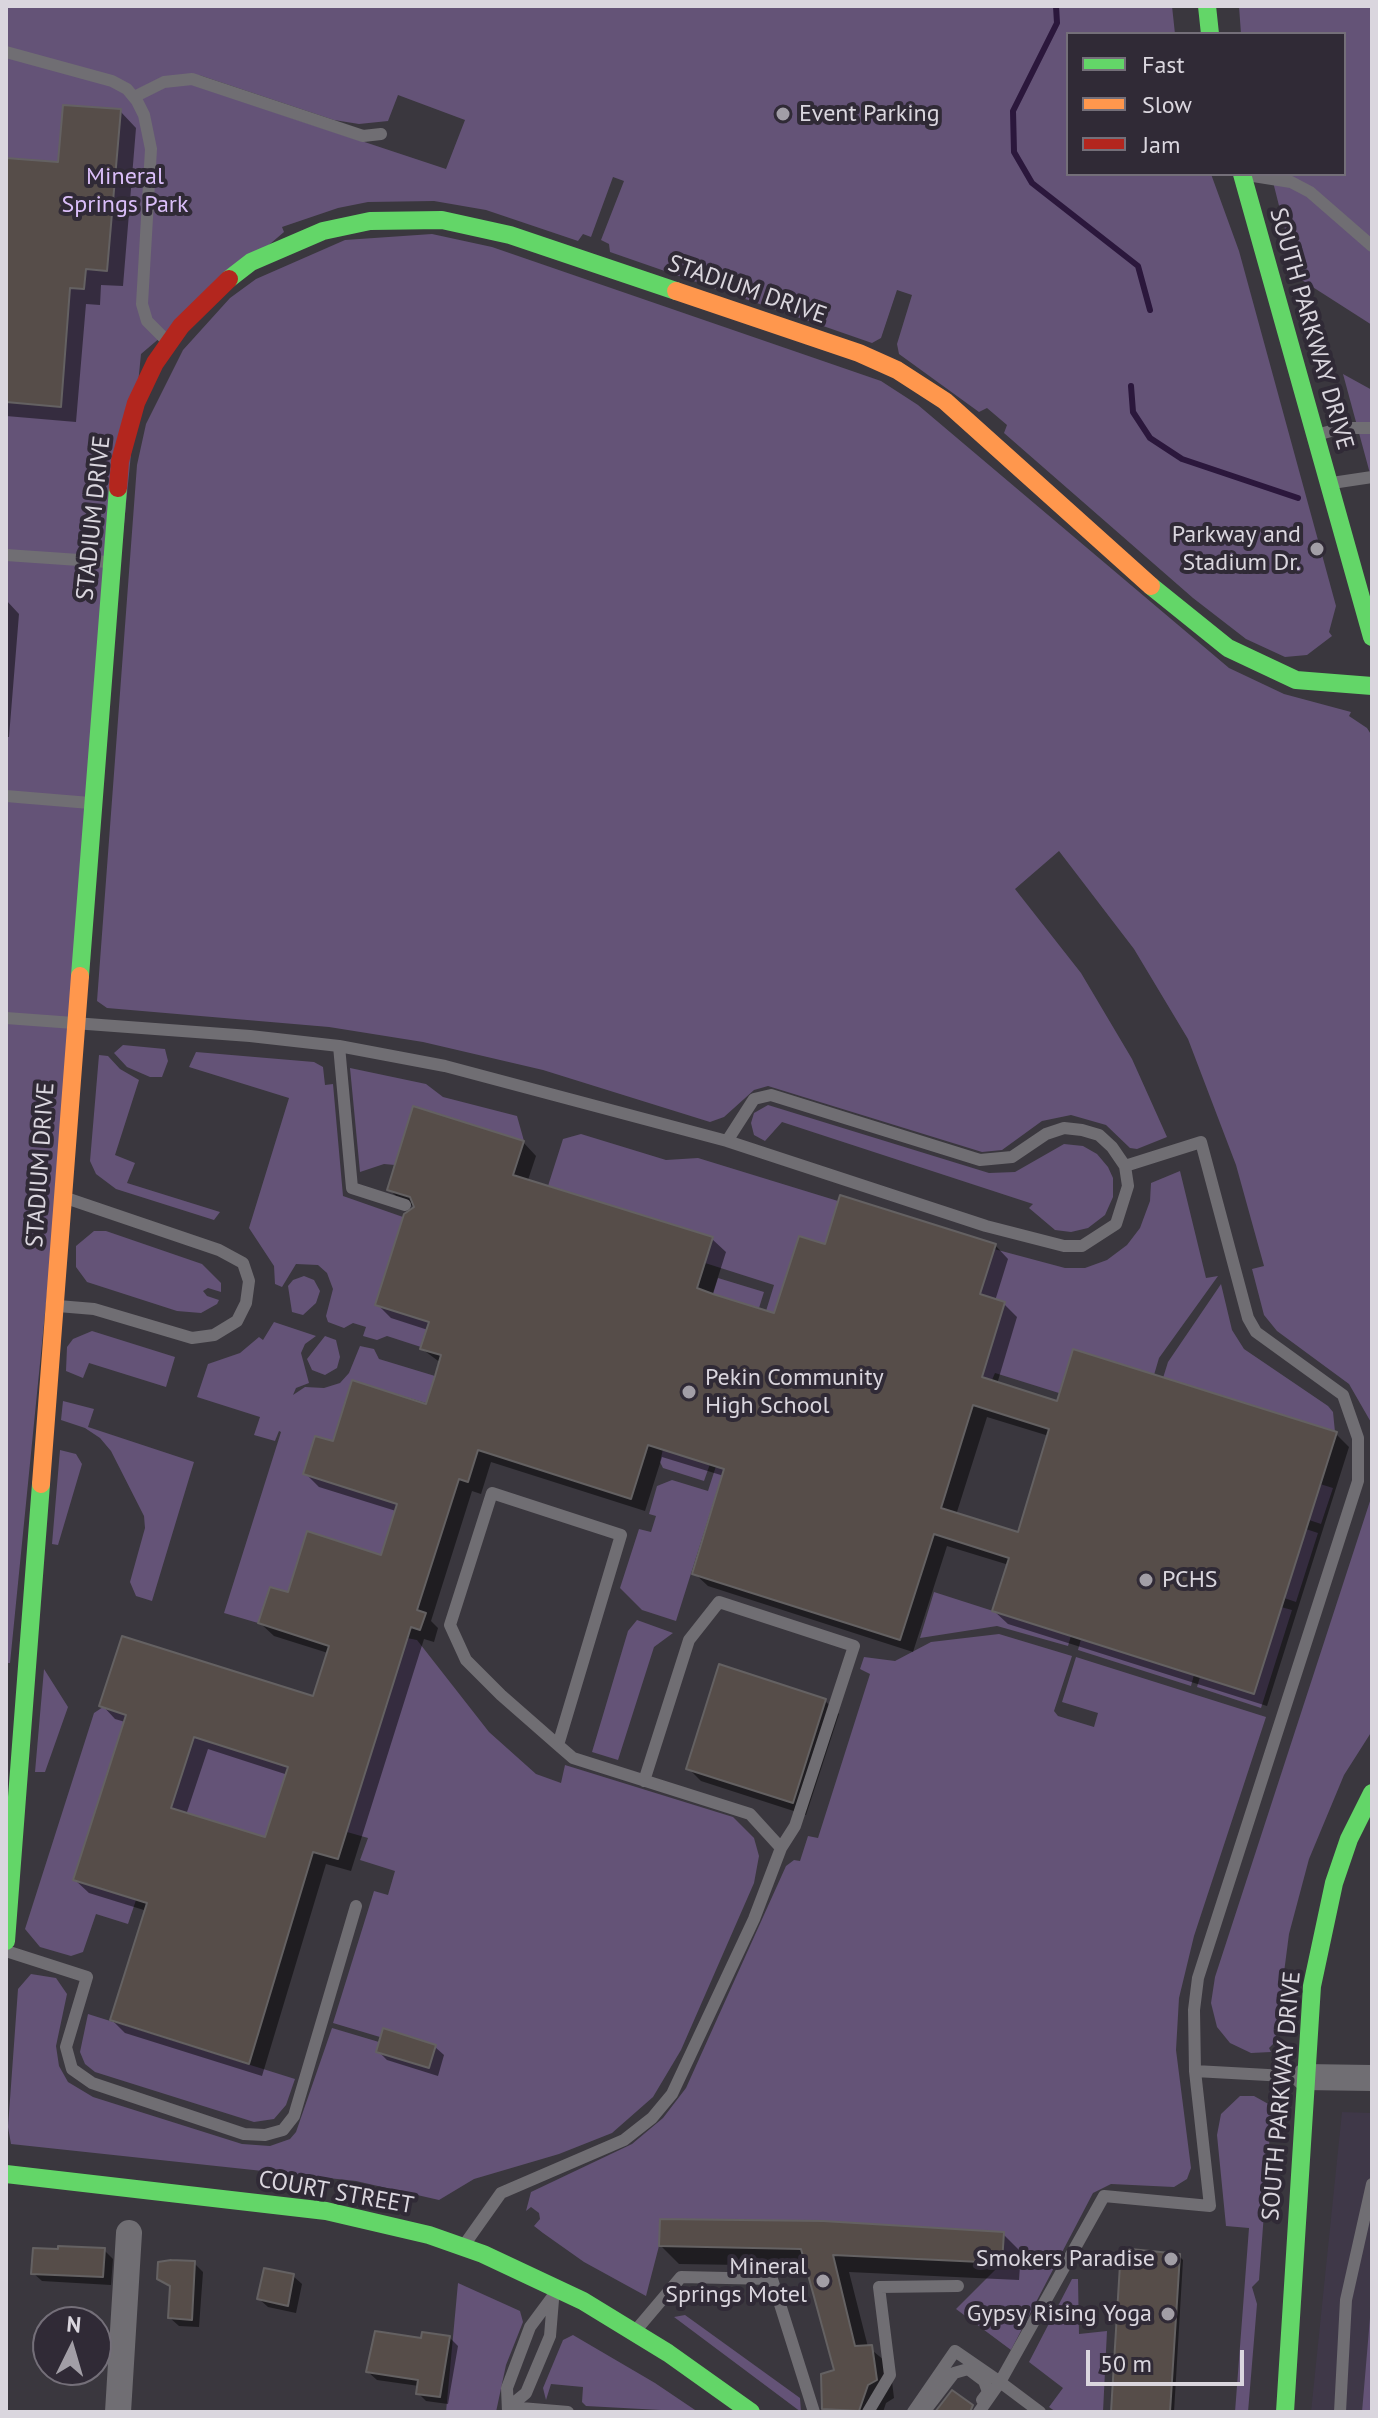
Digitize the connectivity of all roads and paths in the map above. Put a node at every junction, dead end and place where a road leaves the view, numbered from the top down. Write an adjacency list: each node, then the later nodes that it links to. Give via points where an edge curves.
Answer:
1 (1207, 6): 2 (street)
2 (1210, 32)
3 (6, 52): 4 (lane, via 112,81)
4 (134, 97): 5 (lane, via 164,82 192,79 363,136); 9 (lane, via 151,149 142,304 147,321)
5 (381, 134)
6 (1243, 176): 11 (street, SOUTH PARKWAY DRIVE)
7 (1254, 176): 8 (lane, via 1291,182 1310,192)
8 (1372, 246)
9 (168, 343): 15 (street, STADIUM DRIVE, via 145,383 123,443); 17 (street, STADIUM DRIVE, via 196,307 233,274 323,231 419,218 500,232 897,370 945,401 1161,595 1228,648 1296,680)
10 (1372, 428): 11 (lane)
11 (1316, 435): 13 (street, SOUTH PARKWAY DRIVE)
12 (1372, 477): 13 (lane)
13 (1329, 483): 16 (street, SOUTH PARKWAY DRIVE)
14 (6, 555): 15 (lane)
15 (111, 562): 19 (street, STADIUM DRIVE)
16 (1372, 637)
17 (1372, 686)
18 (6, 796): 19 (lane)
19 (94, 803): 21 (street, STADIUM DRIVE)
20 (6, 1018): 21 (lane)
21 (76, 1023): 22 (lane); 25 (street, STADIUM DRIVE)
22 (339, 1046): 23 (lane, via 445,1066); 26 (lane, via 352,1188)
23 (727, 1141): 24 (lane, via 754,1099 771,1095 980,1160 1012,1157 1064,1128 1082,1130 1099,1135); 24 (lane, via 986,1226 1064,1246 1082,1246 1116,1224 1128,1186)
24 (1125, 1166): 36 (lane, via 1201,1142 1248,1318 1256,1332 1343,1395 1358,1438 1358,1481 1198,1978)
25 (63, 1197): 27 (street, STADIUM DRIVE); 27 (lane, via 219,1250 243,1263 249,1281 237,1321 214,1335 192,1338 94,1309)
26 (405, 1205)
27 (55, 1305): 28 (street, STADIUM DRIVE)
28 (15, 1705): 34 (street, STADIUM DRIVE)
29 (558, 1745): 29 (lane, via 621,1535 492,1493 450,1625 466,1660); 30 (lane, via 573,1758)
30 (644, 1781): 32 (lane, via 750,1814); 32 (lane, via 689,1640 719,1602 854,1646 795,1826)
31 (1372, 1793): 37 (street, SOUTH PARKWAY DRIVE, via 1349,1839 1327,1909 1312,1986)
32 (781, 1848): 42 (lane, via 748,1933 672,2094 624,2140 501,2193)
33 (356, 1906): 35 (lane, via 294,2116 283,2130 265,2135 244,2134 107,2088 72,2069 66,2047 87,1977)
34 (6, 1941)
35 (6, 1951)
36 (1195, 2071): 37 (lane); 46 (lane, via 1210,2206 1104,2196)
37 (1304, 2077): 38 (street); 59 (street, SOUTH PARKWAY DRIVE)
38 (1372, 2078)
39 (6, 2174): 42 (street, COURT STREET, via 326,2211)
40 (1372, 2184): 60 (lane, via 1346,2300)
41 (129, 2233): 50 (street)
42 (463, 2247): 44 (street, COURT STREET)
43 (958, 2286): 55 (lane, via 879,2287 890,2375)
44 (555, 2295): 45 (street, COURT STREET); 48 (lane, via 550,2336 526,2393); 48 (lane, via 530,2327 507,2388)
45 (635, 2332): 47 (street, COURT STREET); 54 (lane, via 681,2277 772,2279)
46 (1000, 2382): 49 (lane); 56 (lane, via 955,2351); 58 (lane)
47 (714, 2387): 52 (street, COURT STREET); 53 (street, COURT STREET)
48 (509, 2410): 51 (lane)
49 (1038, 2411)
50 (118, 2412)
51 (568, 2412)
52 (744, 2412)
53 (751, 2412)
54 (814, 2412)
55 (868, 2412)
56 (913, 2412)
57 (924, 2412): 58 (lane, via 954,2373 968,2369 984,2381 988,2392)
58 (976, 2412)
59 (1285, 2412)
60 (1340, 2412)

